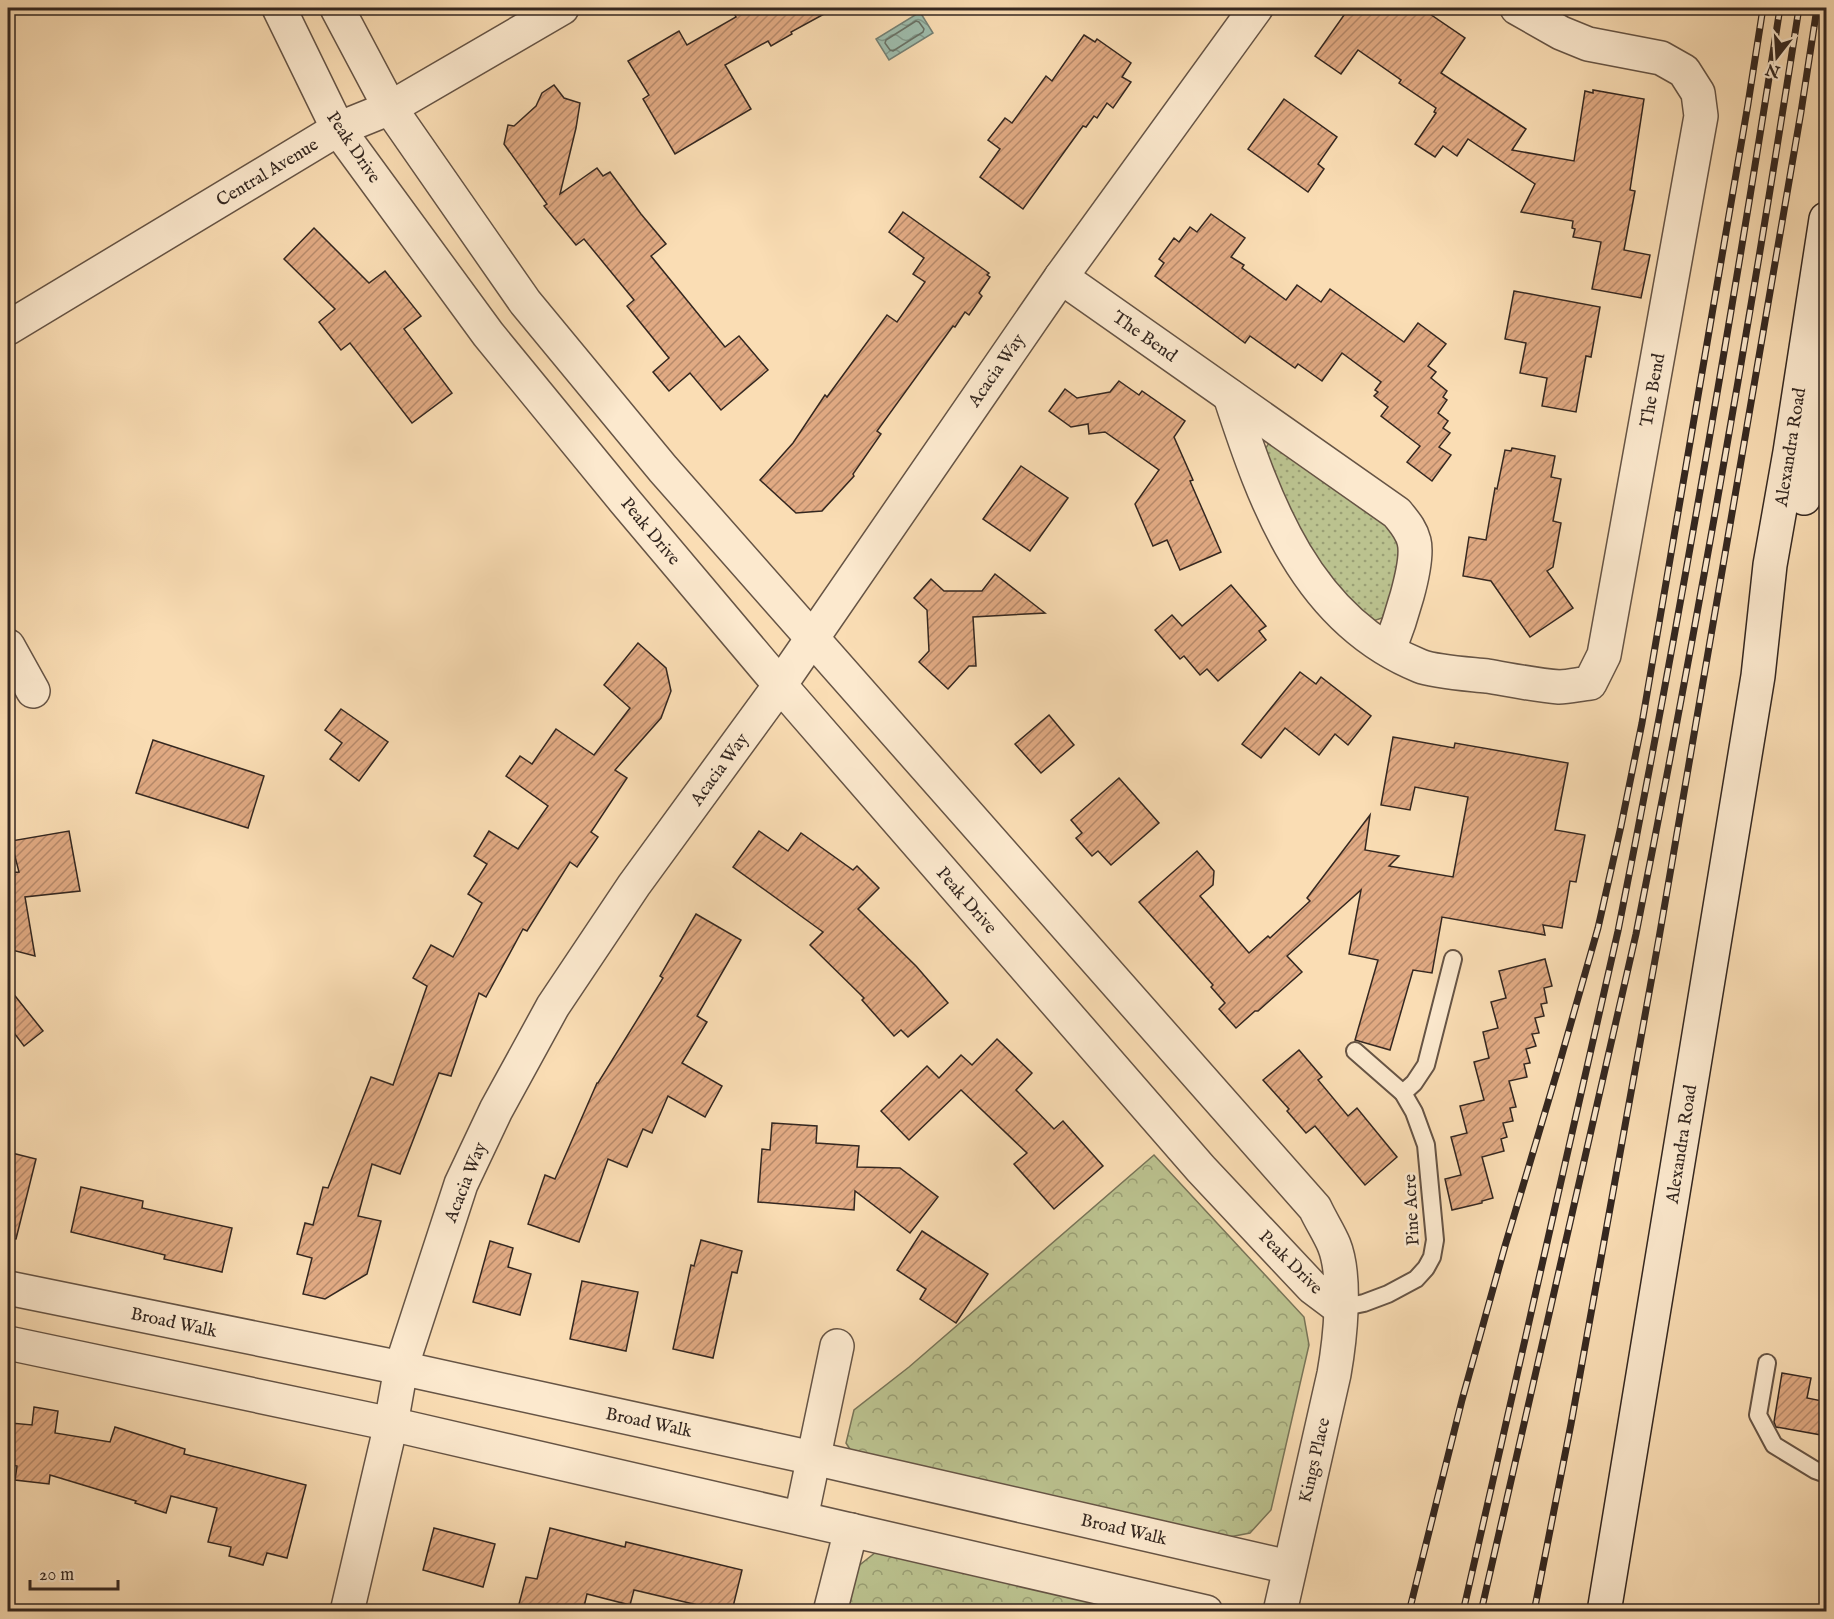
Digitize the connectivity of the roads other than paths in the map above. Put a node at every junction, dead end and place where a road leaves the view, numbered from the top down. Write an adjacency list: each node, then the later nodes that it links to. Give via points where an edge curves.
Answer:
1 (279, 8): 7 (street, Peak Drive)
2 (337, 8): 6 (street, Peak Drive)
3 (562, 8): 6 (street, Central Avenue)
4 (1256, 8): 9 (street, Acacia Way)
5 (1517, 8): 15 (street, The Bend, via 1588,44 1661,58 1684,71 1698,93 1701,116 1604,655 1590,683 1561,687 1422,667)
6 (390, 108): 7 (street, Central Avenue); 13 (street, Peak Drive, via 525,302 663,469)
7 (338, 129): 10 (street, Central Avenue); 17 (street, Peak Drive, via 488,334)
8 (1827, 219): 16 (street, Alexandra Road, via 1770,565)
9 (1060, 277): 12 (street, The Bend); 13 (street, Acacia Way)
10 (8, 328)
11 (1827, 383): 16 (street, Alexandra Road, via 1794,548)
12 (1230, 396): 15 (street, The Bend, via 1277,522 1300,563 1334,607); 15 (street, The Bend, via 1382,501 1409,527 1416,556)
13 (812, 637): 17 (street, Acacia Way); 23 (street, Peak Drive, via 1315,1208 1334,1246 1340,1269)
14 (8, 646): 18 (street)
15 (1389, 650)
16 (1758, 676): 38 (street, Alexandra Road)
17 (780, 685): 23 (street, Peak Drive, via 1201,1169 1312,1287); 27 (street, Acacia Way, via 634,885 553,1006 461,1184)
18 (33, 691)
19 (1453, 958): 21 (lane, via 1426,1065)
20 (1355, 1051): 21 (lane, Pine Acre)
21 (1403, 1093): 23 (lane, Pine Acre, via 1426,1145 1435,1240 1432,1257 1416,1278 1388,1294)
22 (8, 1288): 27 (street, Broad Walk)
23 (1340, 1308): 33 (street, Kings Place, via 1335,1374)
24 (8, 1343): 28 (street)
25 (837, 1346): 29 (street)
26 (1767, 1363): 30 (lane, via 1758,1415 1774,1445)
27 (401, 1368): 28 (street, Acacia Way); 29 (street, Broad Walk)
28 (391, 1424): 31 (street); 34 (street, Acacia Way)
29 (813, 1458): 31 (street); 33 (street, Broad Walk)
30 (1827, 1474)
31 (801, 1518): 32 (street)
32 (851, 1530): 35 (street); 36 (street)
33 (1289, 1567): 37 (street, Kings Place)
34 (347, 1611)
35 (830, 1611)
36 (1206, 1611)
37 (1280, 1611)
38 (1604, 1611)

